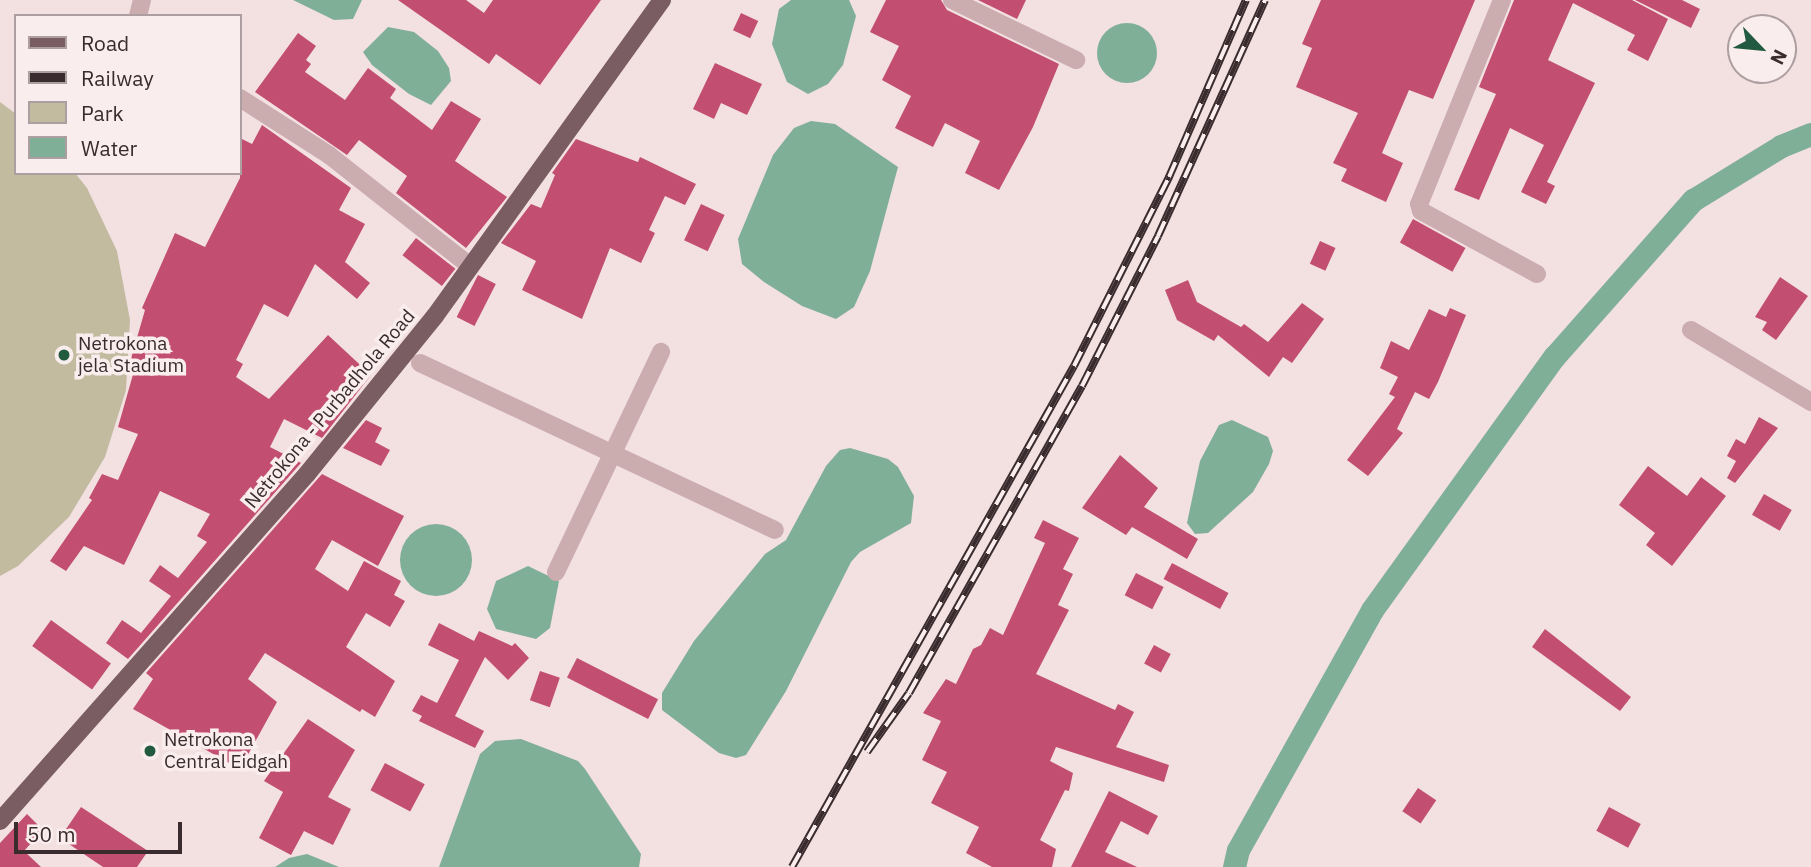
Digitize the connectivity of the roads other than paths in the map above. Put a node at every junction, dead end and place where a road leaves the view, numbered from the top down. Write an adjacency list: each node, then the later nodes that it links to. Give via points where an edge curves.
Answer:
1 (662, 0): 6 (main road, Netrokona - Purbadhola Road)
2 (952, 0): 4 (street)
3 (1502, 0): 7 (street, via 1419,204 1422,211)
4 (1076, 61)
5 (242, 99): 6 (street, via 329,155)
6 (470, 266): 15 (main road, Netrokona - Purbadhola Road, via 307,474)
7 (1537, 274)
8 (1691, 330): 11 (street)
9 (661, 352): 12 (street)
10 (420, 363): 12 (street)
11 (1811, 402)
12 (612, 455): 13 (street); 14 (street)
13 (775, 530)
14 (556, 572)
15 (0, 821)

